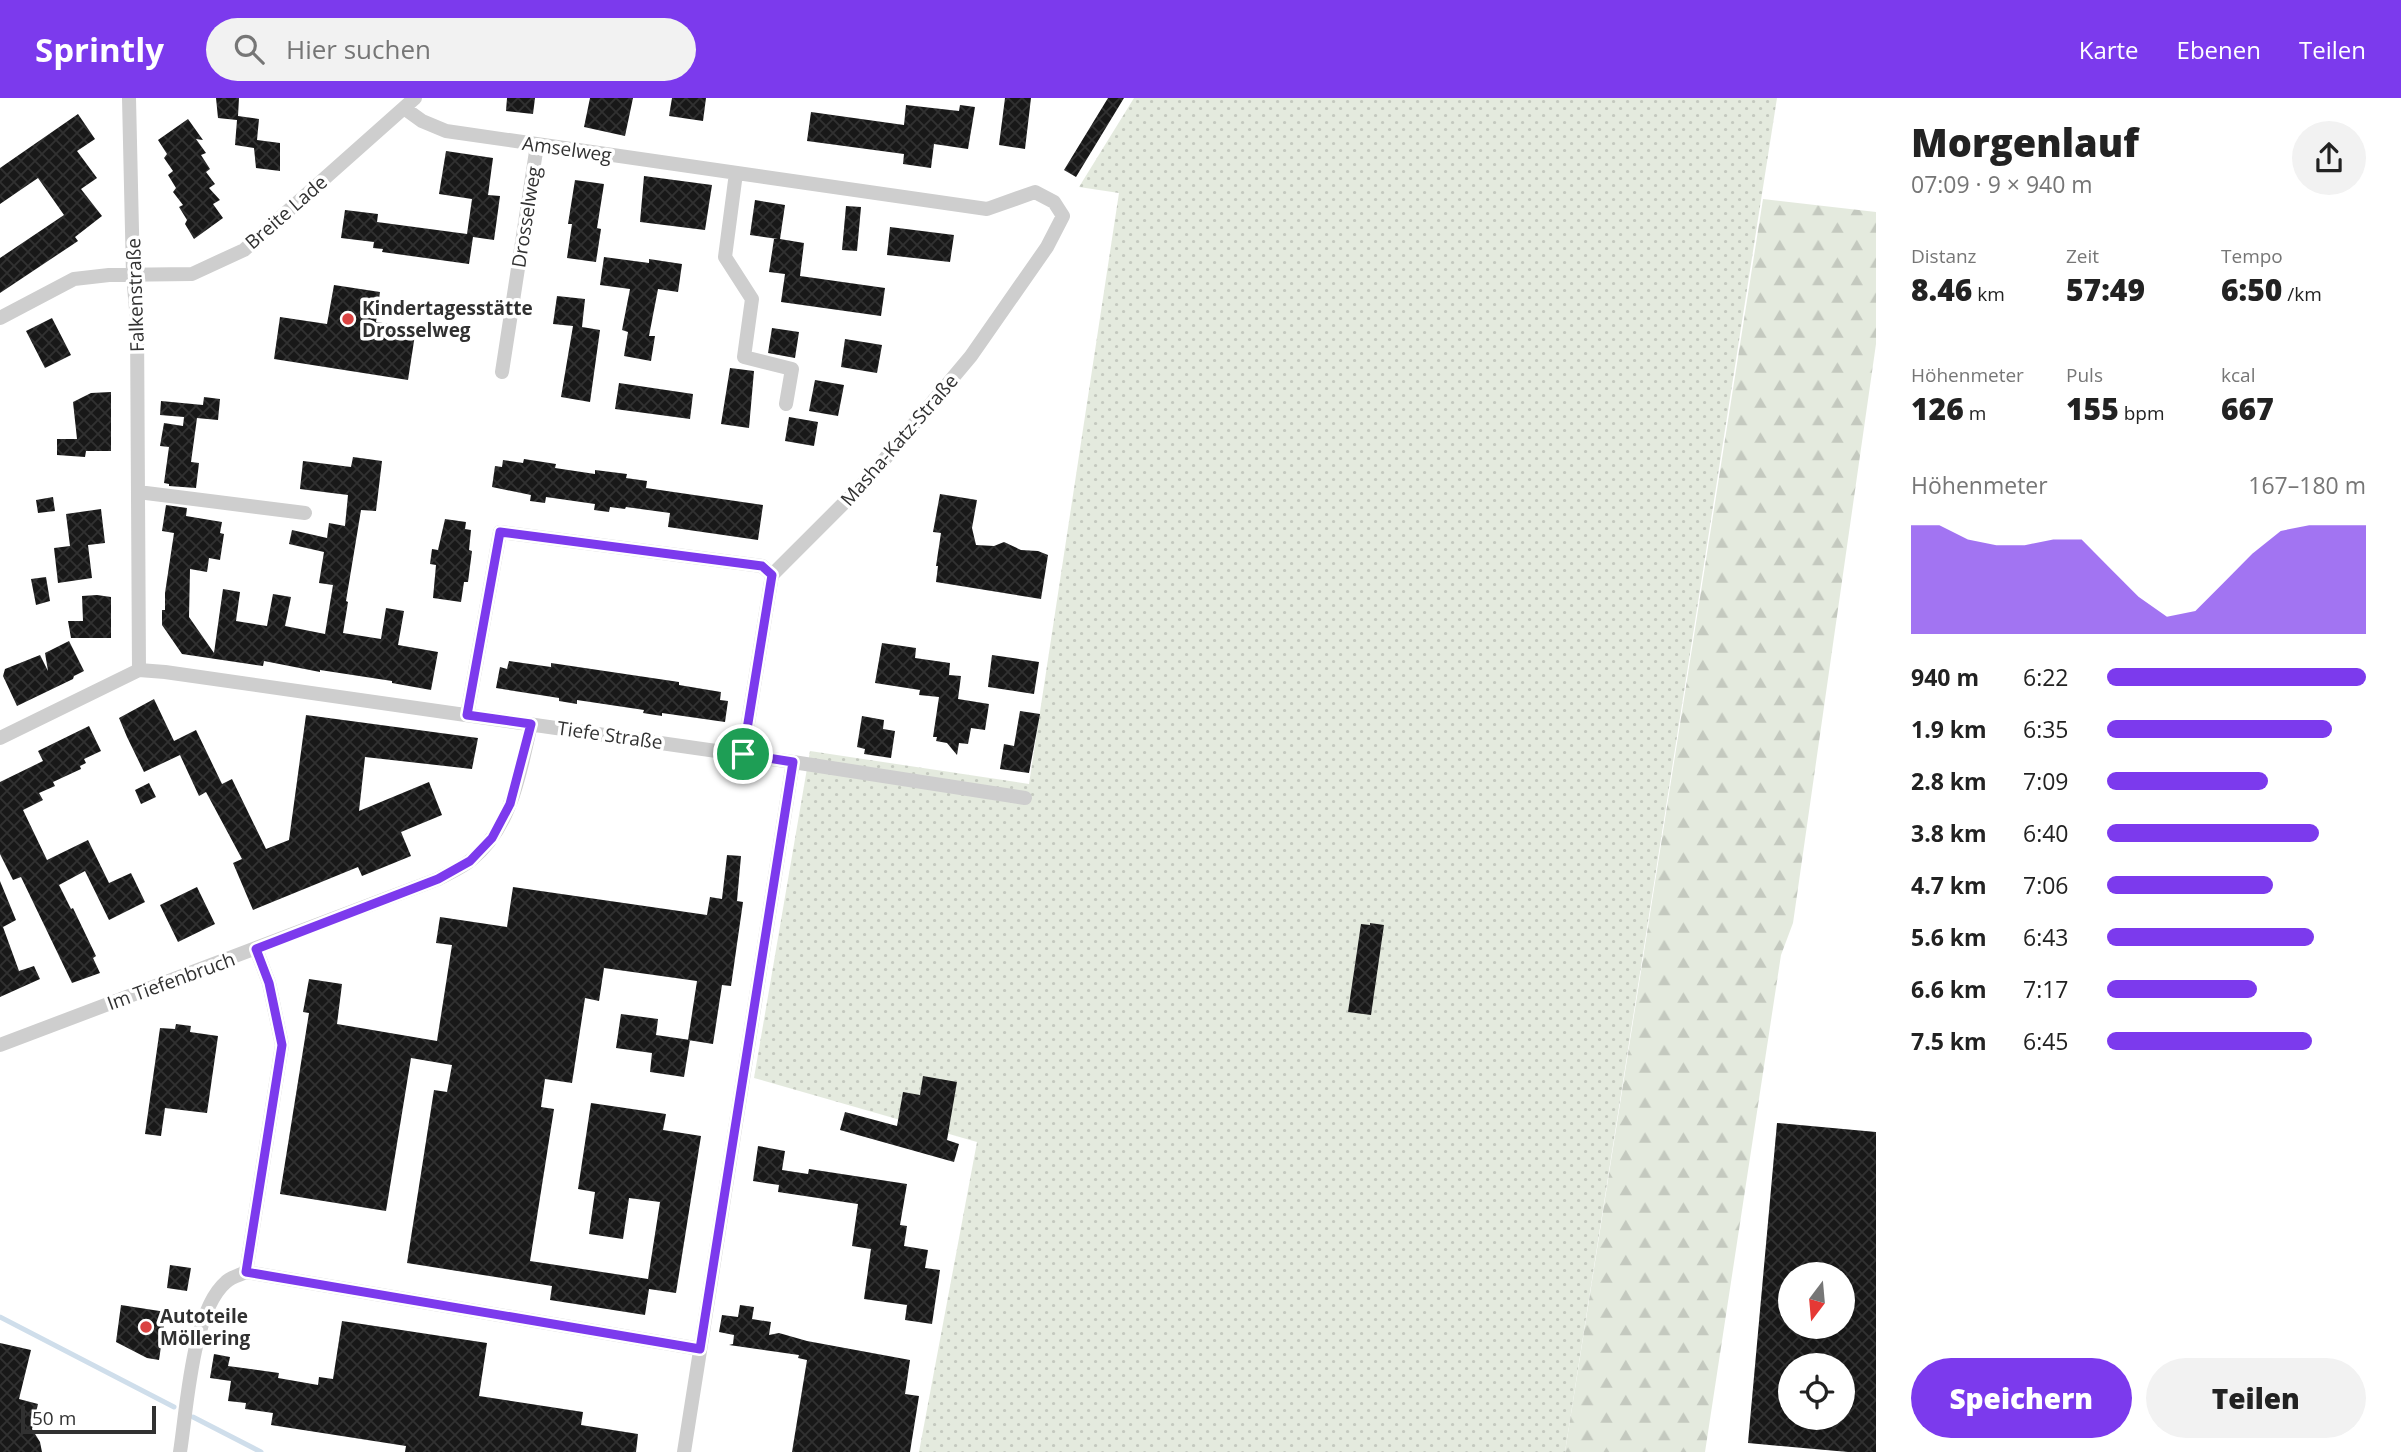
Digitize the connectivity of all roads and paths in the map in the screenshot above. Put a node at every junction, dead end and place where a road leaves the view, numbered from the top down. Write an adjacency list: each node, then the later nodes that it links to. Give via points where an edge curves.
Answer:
1 (130, 98): 6 (street, Falkenstraße)
2 (410, 103): 3 (street, Amselweg, via 422,121 446,131); 6 (street, Breite Lade, via 244,250 192,274)
3 (537, 145): 4 (street, Amselweg); 8 (street, Drosselweg)
4 (736, 173): 5 (street, Amselweg); 9 (street, via 725,257 752,299 744,357 792,369)
5 (987, 209): 12 (street, Masha-Katz-Straße, via 1035,192 1054,202 1063,216 1047,247 971,356 868,479)
6 (133, 274): 7 (street, Breite Lade, via 74,279); 10 (street, Falkenstraße)
7 (0, 318)
8 (502, 372)
9 (786, 404)
10 (138, 492): 11 (street); 13 (street, Falkenstraße)
11 (305, 513)
12 (772, 575): 14 (street, via 762,566 500,532); 17 (street)
13 (139, 670): 14 (street, Tiefe Straße); 16 (street)
14 (467, 715): 15 (street, Tiefe Straße)
15 (531, 724): 17 (street, Tiefe Straße); 20 (street, Im Tiefenbruch, via 510,804 492,838 470,861 438,879)
16 (0, 738)
17 (743, 754): 18 (street, Tiefe Straße)
18 (793, 762): 19 (street, Tiefe Straße); 23 (street)
19 (1025, 798)
20 (256, 949): 21 (street, Im Tiefenbruch); 22 (street, via 269,983 282,1045)
21 (0, 1045)
22 (246, 1272): 23 (street); 24 (street, via 226,1282 210,1303 198,1334)
23 (700, 1349): 25 (street)
24 (180, 1452)
25 (684, 1452)

